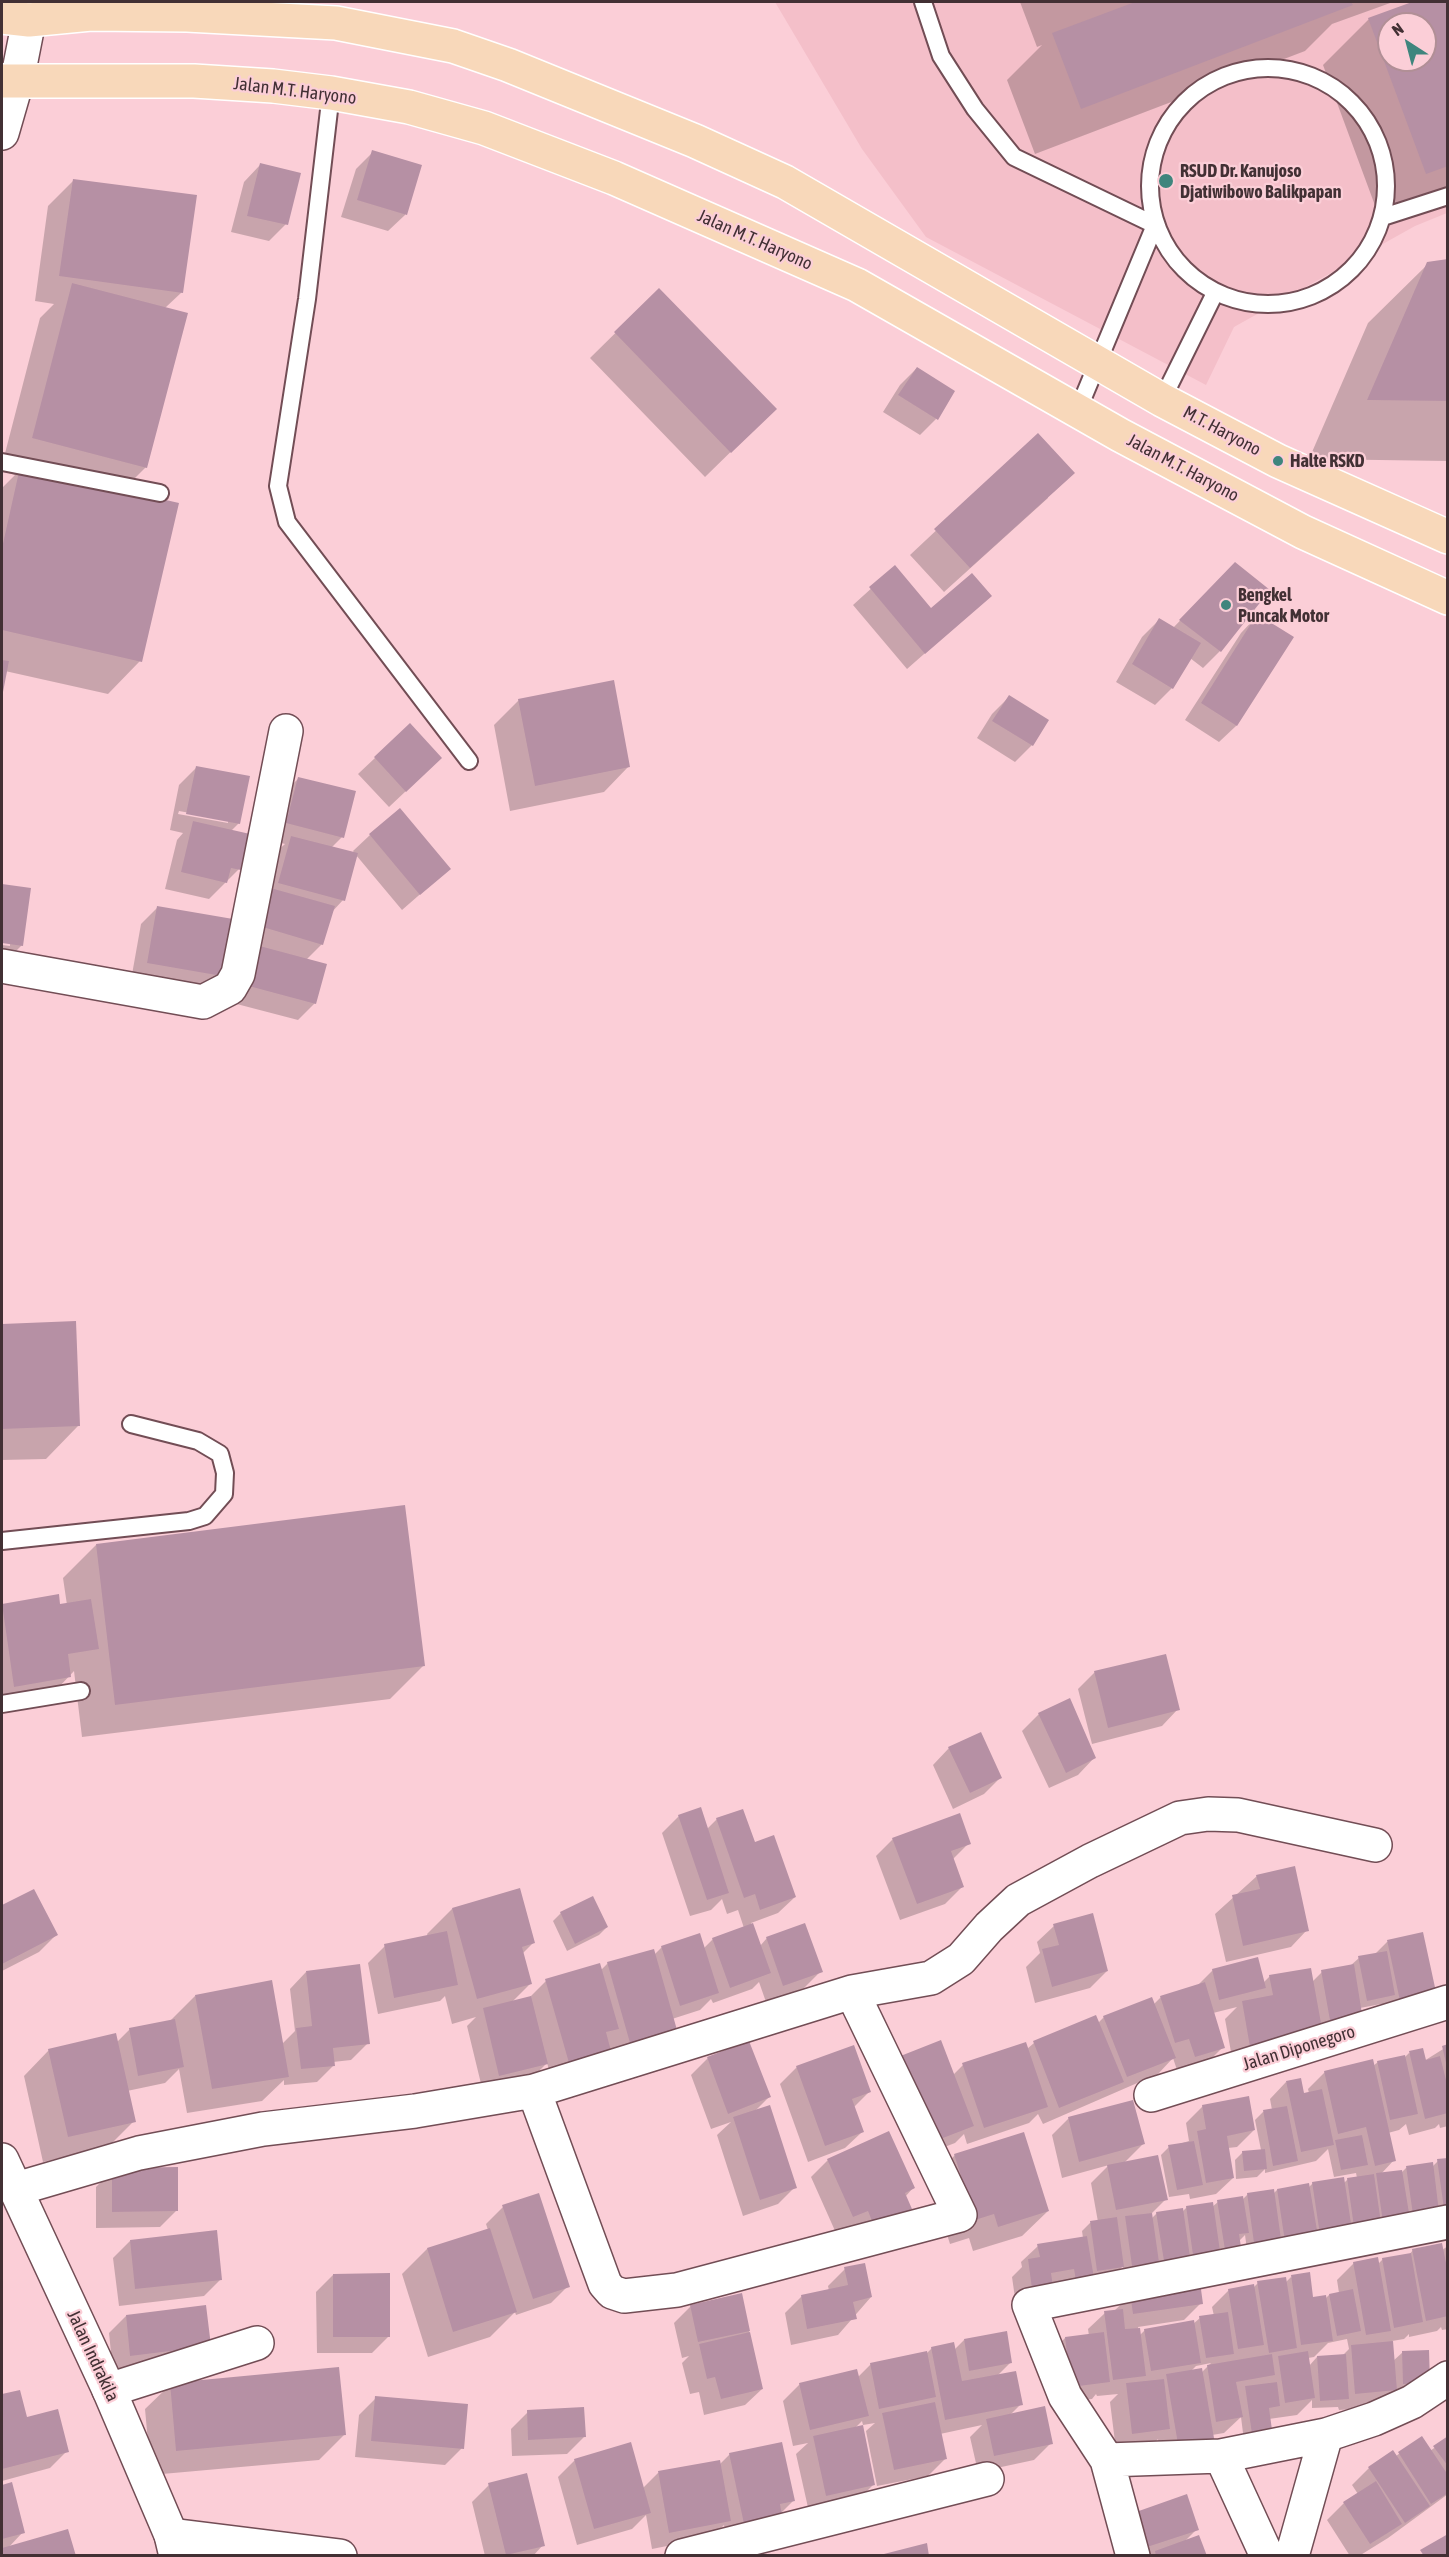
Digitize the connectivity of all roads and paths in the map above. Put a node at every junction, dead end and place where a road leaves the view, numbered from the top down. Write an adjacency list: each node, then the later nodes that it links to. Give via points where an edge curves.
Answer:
1 (923, 2): 9 (lane, via 941,56 975,109 1014,157)
2 (186, 8): 3 (highway); 11 (highway, via 336,23 453,46 528,73 786,182)
3 (15, 19): 4 (street)
4 (9, 81): 5 (highway, Jalan M.T. Haryono, via 194,81); 6 (street)
5 (331, 93): 13 (highway, Jalan M.T. Haryono, via 409,107 484,128 614,178 857,285); 19 (lane, via 307,299 278,486 287,522)
6 (2, 133)
7 (1448, 196): 8 (lane)
8 (1383, 216): 9 (lane, via 1388,180 1381,144 1362,111 1335,86 1302,71 1265,66 1228,74 1196,91 1170,118 1154,152 1149,189); 10 (lane, via 1369,249 1347,275 1317,294 1283,304 1248,303)
9 (1155, 225): 10 (lane, via 1169,252 1189,276); 11 (lane)
10 (1215, 293): 12 (lane)
11 (1097, 364): 12 (highway, M.T. Haryono); 13 (lane)
12 (1162, 400): 16 (highway, M.T. Haryono, via 1278,461)
13 (1078, 410): 17 (highway, Jalan M.T. Haryono, via 1303,532)
14 (2, 462): 15 (lane)
15 (160, 493)
16 (1448, 537)
17 (1448, 597)
18 (286, 731): 20 (street, via 238,974 230,988 204,1002)
19 (469, 761)
20 (2, 966)
21 (131, 1424): 22 (lane, via 198,1441 220,1454 225,1494 205,1516)
22 (2, 1541)
23 (81, 1691): 24 (lane)
24 (2, 1704)
25 (1375, 1845): 26 (street, via 1238,1815 1180,1818 1018,1900 961,1959 931,1978)
26 (852, 1992): 28 (street); 28 (street, via 960,2215 676,2290 624,2296 612,2292 605,2284)
27 (1448, 2002): 29 (street, Jalan Diponegoro)
28 (534, 2091): 31 (street, via 415,2111 252,2131 140,2153)
29 (1151, 2095)
30 (2, 2160): 31 (street, Jalan Indrakila)
31 (16, 2189): 35 (street, Jalan Indrakila)
32 (1448, 2222): 38 (street, via 1029,2305 1065,2396)
33 (257, 2343): 35 (street)
34 (1448, 2378): 36 (street, via 1412,2402)
35 (109, 2390): 40 (street, Jalan Indrakila)
36 (1326, 2435): 37 (street); 45 (street)
37 (1221, 2456): 38 (street); 44 (street)
38 (1107, 2460): 43 (street)
39 (987, 2479): 42 (street)
40 (174, 2545): 41 (street)
41 (340, 2556)
42 (682, 2556)
43 (1133, 2556)
44 (1267, 2556)
45 (1292, 2556)

